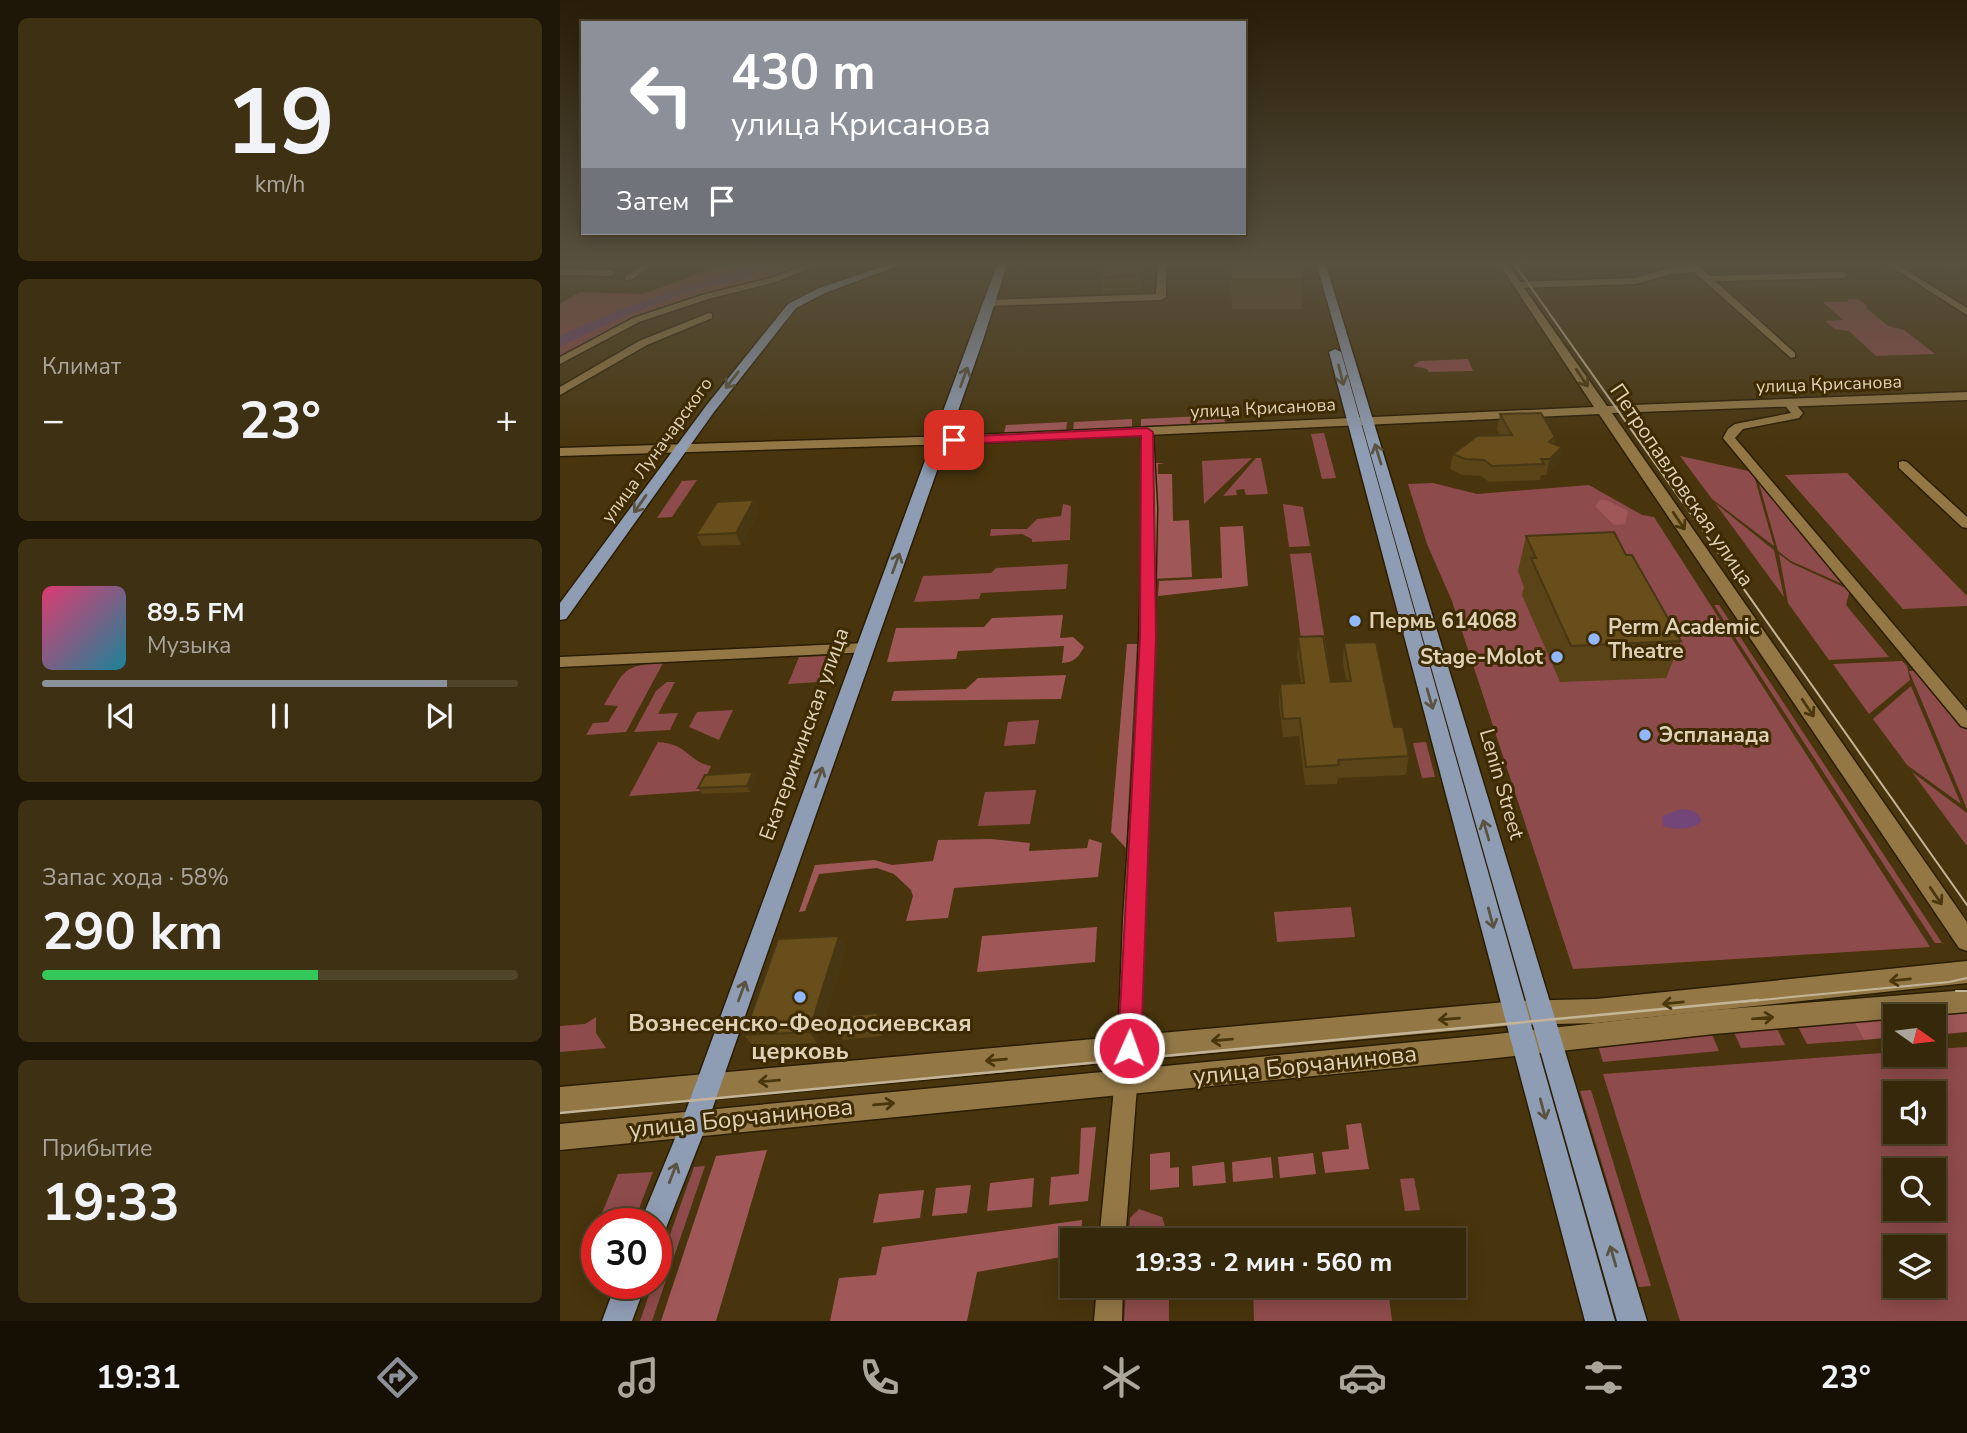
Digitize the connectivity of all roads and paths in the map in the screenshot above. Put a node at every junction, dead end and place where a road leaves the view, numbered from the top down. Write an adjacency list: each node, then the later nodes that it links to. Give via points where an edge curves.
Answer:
1 (629, 324): 10 (street)
2 (690, 324): 11 (street, via 642,343)
3 (779, 324): 18 (main road, улица Луначарского, one-way to 18)
4 (982, 324): 17 (main road, Екатерининская улица, one-way to 4)
5 (1331, 324): 15 (main road, one-way to 15)
6 (1336, 324): 15 (main road)
7 (1544, 324): 14 (main road, Петропавловская улица, one-way to 14)
8 (1756, 324): 9 (street)
9 (1791, 355)
10 (560, 361)
11 (560, 392)
12 (1967, 397): 13 (main road, улица Крисанова)
13 (1789, 403): 14 (main road, улица Крисанова); 25 (street, via 1795,416 1739,426 1729,438)
14 (1604, 411): 15 (main road, улица Крисанова); 26 (main road, Петропавловская улица, one-way to 26)
15 (1361, 420): 16 (main road, улица Крисанова); 29 (main road)
16 (1147, 432): 17 (main road, улица Крисанова); 31 (street, via 1148,637)
17 (940, 440): 18 (main road, улица Крисанова); 23 (main road, Екатерининская улица, one-way to 17)
18 (680, 449): 19 (main road, улица Крисанова); 22 (main road, улица Луначарского, one-way to 22)
19 (560, 452)
20 (1903, 465): 21 (street)
21 (1967, 524)
22 (560, 615)
23 (865, 648): 24 (street); 33 (main road, Екатерининская улица, one-way to 23)
24 (560, 662)
25 (1967, 722)
26 (1967, 941)
27 (1967, 972): 29 (main road, улица Борчанинова, one-way to 29, via 1610,1009)
28 (1967, 1001): 30 (main road, улица Борчанинова, one-way to 28)
29 (1529, 1013): 30 (main road); 31 (main road, улица Борчанинова, one-way to 31)
30 (1537, 1042): 32 (main road, улица Борчанинова); 43 (main road, one-way to 43); 44 (main road, one-way to 30)
31 (1129, 1048): 32 (street); 33 (main road, улица Борчанинова, one-way to 33)
32 (1125, 1083): 35 (main road, улица Борчанинова, one-way to 32); 38 (street)
33 (707, 1087): 34 (main road, улица Борчанинова); 35 (main road, Екатерининская улица)
34 (560, 1100)
35 (694, 1124): 36 (main road, улица Борчанинова); 37 (main road, Екатерининская улица, one-way to 35)
36 (560, 1137)
37 (660, 1208)
38 (1113, 1228)
39 (1109, 1298): 42 (street)
40 (625, 1299): 41 (main road)
41 (617, 1321)
42 (1108, 1321)
43 (1600, 1321)
44 (1632, 1321)

